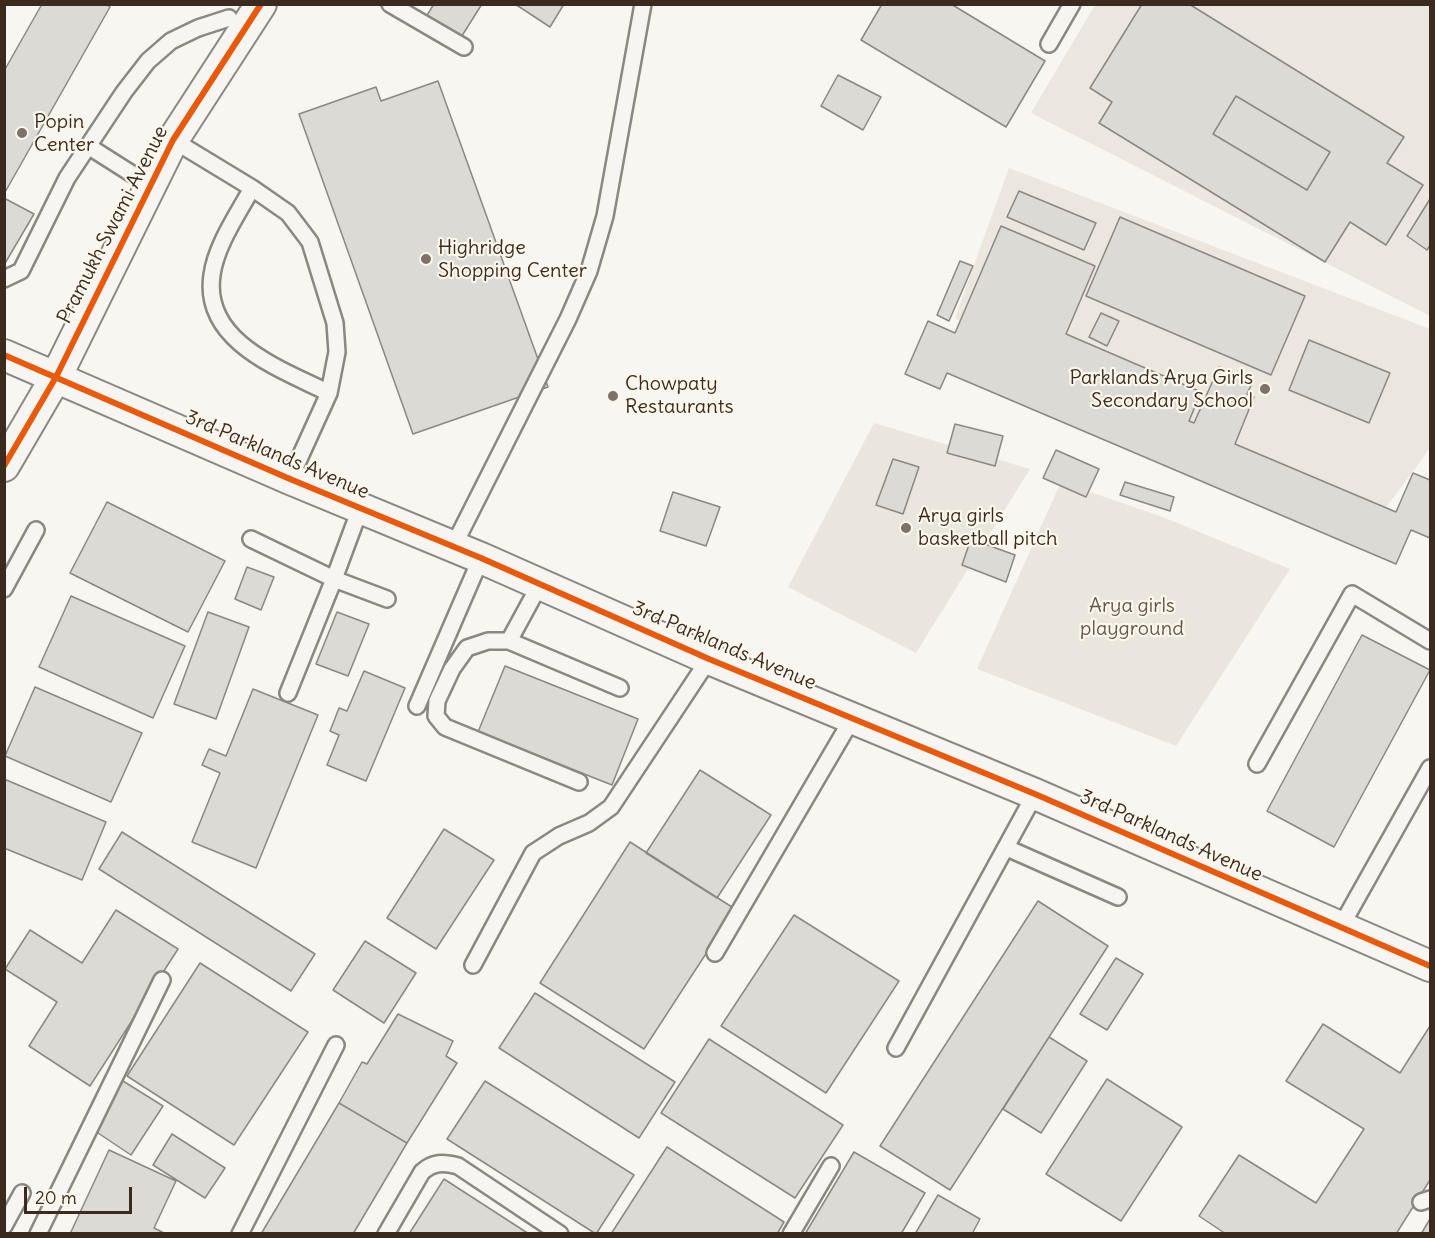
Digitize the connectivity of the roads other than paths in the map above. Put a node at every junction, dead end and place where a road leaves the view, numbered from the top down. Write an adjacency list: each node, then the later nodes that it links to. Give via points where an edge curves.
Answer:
1 (261, 4): 5 (street, Pramukh Swami Avenue)
2 (390, 4): 7 (lane)
3 (643, 4): 21 (lane, via 606,216 589,271)
4 (1072, 4): 6 (lane)
5 (232, 17): 8 (street, Pramukh Swami Avenue); 9 (lane, via 171,41 148,61)
6 (1049, 44)
7 (464, 47)
8 (173, 140): 10 (street, Pramukh Swami Avenue); 11 (lane)
9 (88, 146): 10 (lane); 12 (lane, via 67,178 21,270)
10 (151, 186): 14 (street, Pramukh Swami Avenue)
11 (252, 188): 15 (lane, via 288,213 310,242 334,323 337,352); 15 (lane, via 221,248 212,274 212,303 223,327 240,344)
12 (4, 279)
13 (4, 355): 14 (street, 3rd Parklands Avenue)
14 (56, 377): 16 (street, Pramukh Swami Avenue); 17 (street, 3rd Parklands Avenue)
15 (329, 393): 17 (lane)
16 (4, 466)
17 (290, 479): 18 (street, 3rd Parklands Avenue)
18 (360, 509): 21 (street, 3rd Parklands Avenue); 23 (lane)
19 (36, 530): 25 (lane)
20 (251, 539): 23 (lane)
21 (453, 547): 22 (street, 3rd Parklands Avenue)
22 (481, 558): 24 (street, 3rd Parklands Avenue); 32 (lane)
23 (334, 579): 26 (lane); 31 (lane)
24 (540, 585): 27 (lane); 29 (street, 3rd Parklands Avenue)
25 (4, 589)
26 (387, 599)
27 (509, 641): 30 (lane); 36 (lane, via 488,641 467,648 452,669 437,702 436,716 445,727)
28 (1431, 641): 34 (lane, via 1352,594)
29 (709, 659): 33 (street, 3rd Parklands Avenue); 42 (lane, via 611,807 533,852)
30 (620, 688)
31 (288, 693)
32 (417, 706)
33 (852, 719): 37 (street, 3rd Parklands Avenue); 41 (lane)
34 (1257, 764)
35 (1431, 768): 40 (lane)
36 (579, 782)
37 (1035, 794): 38 (lane); 40 (street, 3rd Parklands Avenue)
38 (1007, 848): 39 (lane); 46 (lane)
39 (1118, 897)
40 (1340, 928): 43 (street, 3rd Parklands Avenue)
41 (715, 953)
42 (473, 965)
43 (1431, 966)
44 (162, 980): 50 (lane)
45 (336, 1045): 51 (lane)
46 (896, 1048)
47 (831, 1166): 54 (lane)
48 (22, 1193): 49 (lane)
49 (4, 1226)
50 (38, 1233)
51 (240, 1233)
52 (386, 1233): 53 (lane, via 422,1172 440,1163 458,1166)
53 (560, 1233)
54 (791, 1233)

